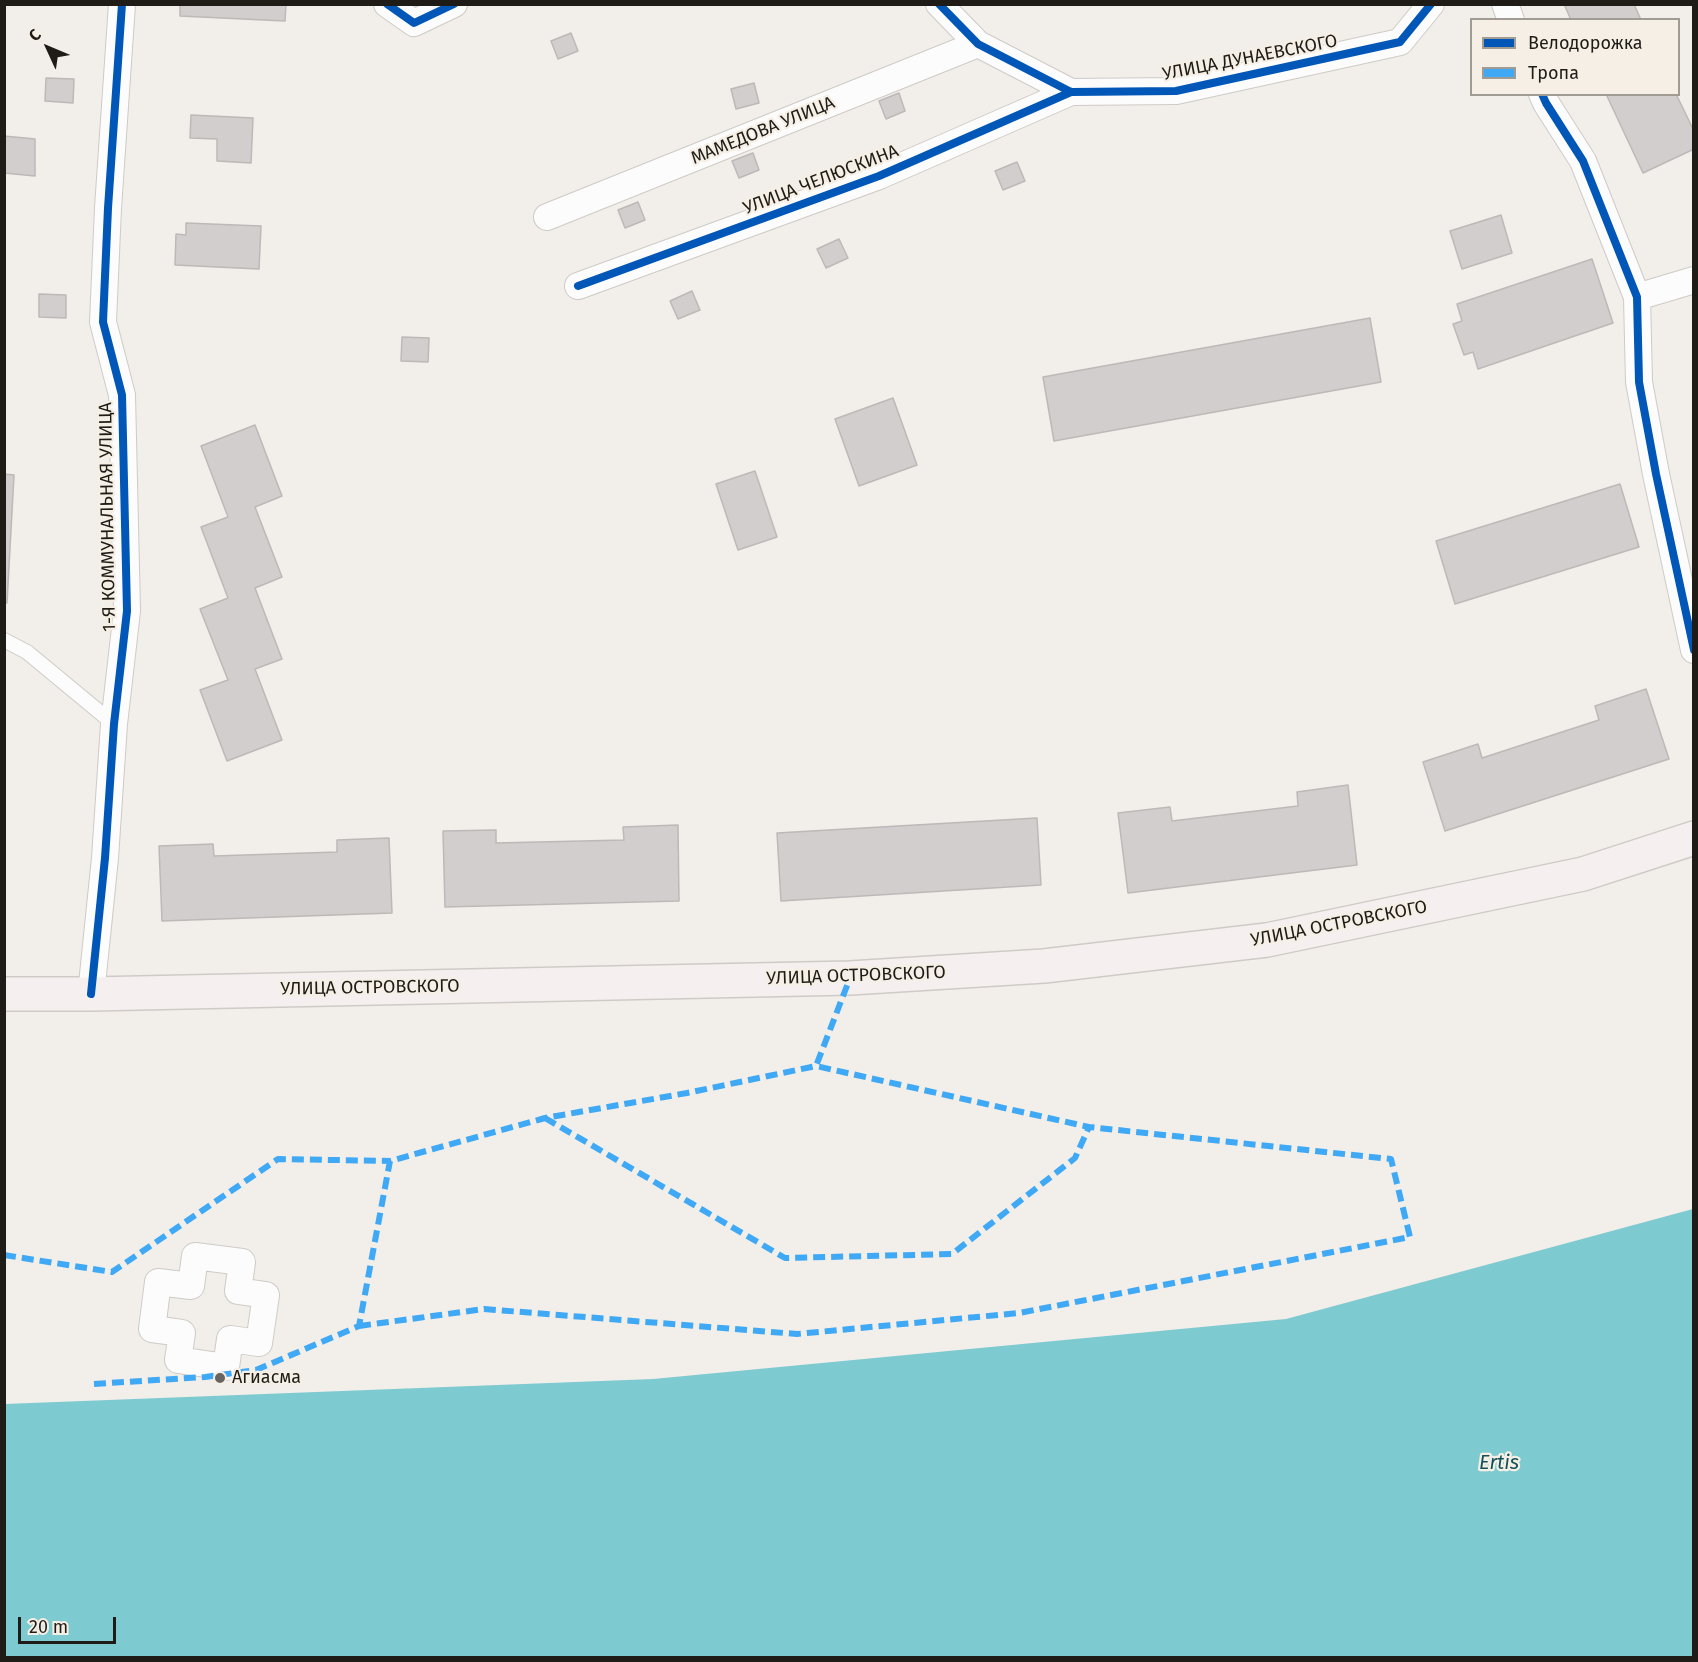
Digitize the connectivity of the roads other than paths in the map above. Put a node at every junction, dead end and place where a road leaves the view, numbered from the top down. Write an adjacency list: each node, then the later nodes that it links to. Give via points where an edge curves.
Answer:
1 (122, 4): 15 (street, 1-Я КОММУНАЛЬНАЯ УЛИЦА, via 103,322 122,395 127,611)
2 (387, 4): 3 (street, via 414,23)
3 (454, 4)
4 (939, 4): 6 (street, УЛИЦА ДУНАЕВСКОГО)
5 (1431, 4): 7 (street, УЛИЦА ДУНАЕВСКОГО, via 1400,42 1176,91)
6 (978, 44): 7 (street, УЛИЦА ДУНАЕВСКОГО); 9 (street, МАМЕДОВА УЛИЦА)
7 (1071, 92): 11 (street, УЛИЦА ЧЕЛЮСКИНА, via 879,176)
8 (1543, 96): 12 (street, via 1583,161)
9 (547, 217)
10 (1694, 279): 12 (street)
11 (578, 286)
12 (1637, 297): 14 (street, via 1639,382)
13 (4, 640): 15 (lane, via 27,652)
14 (1694, 650)
15 (114, 724): 18 (street, 1-Я КОММУНАЛЬНАЯ УЛИЦА)
16 (1694, 838): 18 (main road, УЛИЦА ОСТРОВСКОГО, via 1584,874 1267,940 1044,966 850,978)
17 (4, 994): 18 (main road, УЛИЦА ОСТРОВСКОГО)
18 (91, 994)
19 (238, 1291): 19 (street, via 266,1295 259,1343 230,1339 226,1367 178,1360 182,1333 152,1329 158,1282 191,1286 195,1256 242,1262)

